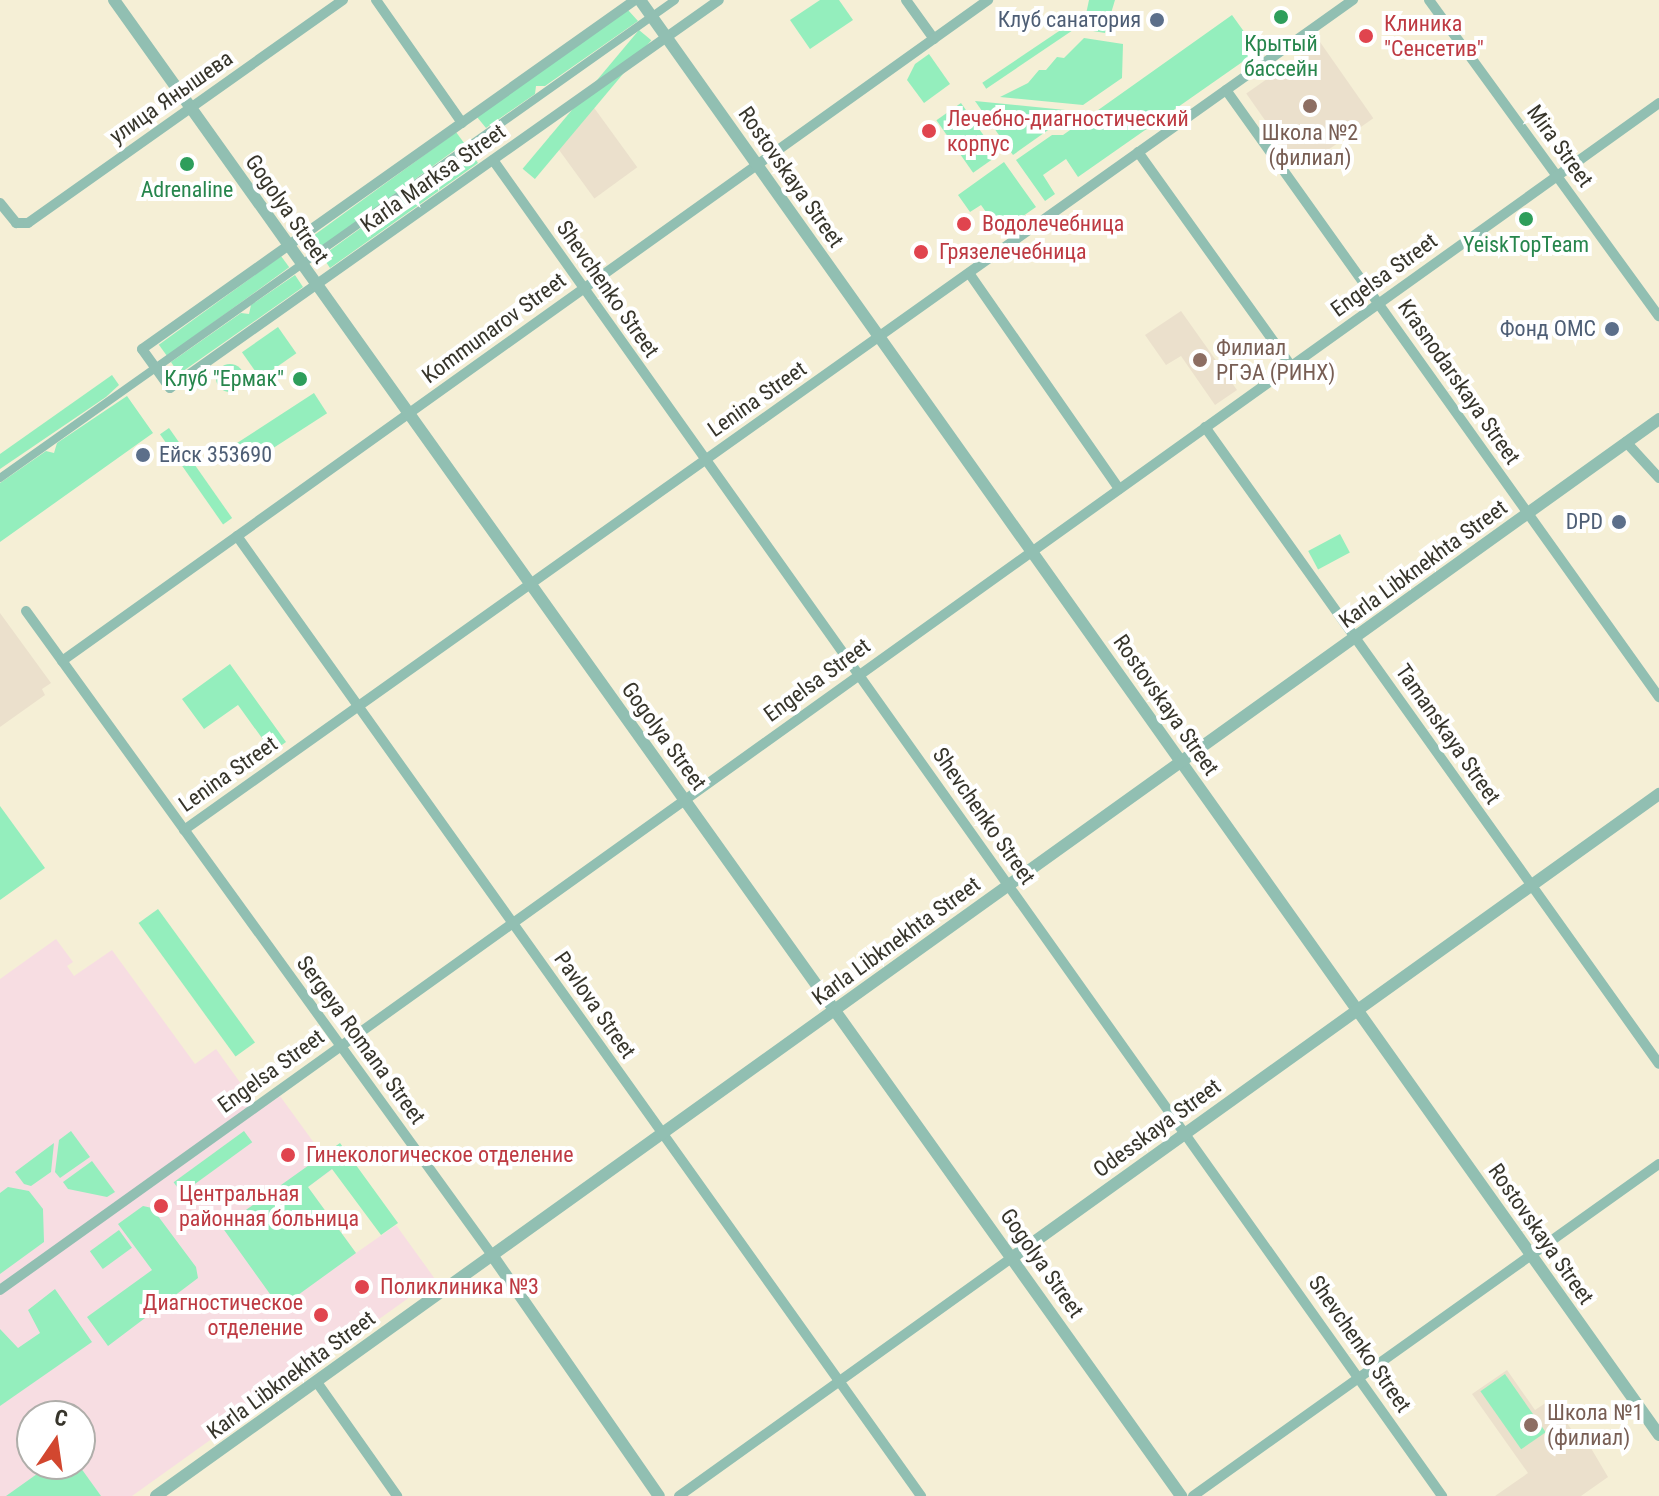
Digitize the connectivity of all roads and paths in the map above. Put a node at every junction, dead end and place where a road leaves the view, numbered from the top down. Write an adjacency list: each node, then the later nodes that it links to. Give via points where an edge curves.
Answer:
1 (114, 0): 16 (street, Gogolya Street)
2 (343, 0): 16 (street, улица Янышева)
3 (376, 0): 17 (street)
4 (637, 0): 11 (street, Rostovskaya Street); 17 (street, Karla Marksa Street)
5 (675, 0): 11 (street)
6 (719, 0): 12 (street, Karla Marksa Street)
7 (906, 0): 13 (street)
8 (988, 0): 13 (street, Kommunarov Street)
9 (1353, 0): 14 (street, Lenina Street)
10 (1429, 0): 21 (street, Mira Street)
11 (651, 17): 12 (street, Rostovskaya Street); 24 (street)
12 (666, 37): 19 (street, Karla Marksa Street); 20 (street, Rostovskaya Street)
13 (934, 39): 20 (street, Kommunarov Street)
14 (1226, 90): 18 (street, Lenina Street); 28 (street, Krasnodarskaya Street)
15 (1659, 103): 21 (street, Engelsa Street)
16 (191, 108): 22 (street, улица Янышева, via 20,224); 23 (street, Gogolya Street)
17 (462, 123): 23 (street, Karla Marksa Street)
18 (1138, 152): 25 (street, Lenina Street); 31 (street)
19 (493, 160): 26 (street, Karla Marksa Street); 27 (street, Shevchenko Street)
20 (757, 165): 27 (street, Kommunarov Street); 30 (street, Rostovskaya Street)
21 (1557, 176): 28 (street, Engelsa Street); 29 (street, Mira Street)
22 (0, 203)
23 (289, 245): 24 (street, Gogolya Street); 32 (street, Karla Marksa Street, via 142,349)
24 (302, 264): 26 (street, Gogolya Street); 32 (street)
25 (969, 273): 30 (street, Lenina Street); 40 (street)
26 (317, 285): 32 (street, Karla Marksa Street, via 170,388); 33 (street, Gogolya Street)
27 (583, 289): 33 (street, Kommunarov Street); 37 (street, Shevchenko Street)
28 (1378, 303): 31 (street, Engelsa Street); 41 (street, Krasnodarskaya Street)
29 (1659, 316)
30 (879, 336): 37 (street, Lenina Street); 43 (street, Rostovskaya Street)
31 (1291, 366): 35 (street, Engelsa Street)
32 (156, 368): 38 (street)
33 (409, 414): 42 (street, Kommunarov Street); 44 (street, Gogolya Street)
34 (1659, 419): 36 (street, Karla Libknekhta Street)
35 (1205, 427): 40 (street, Engelsa Street); 46 (street, Tamanskaya Street)
36 (1626, 442): 39 (street); 41 (street, Karla Libknekhta Street)
37 (705, 460): 44 (street, Lenina Street); 48 (street, Shevchenko Street)
38 (0, 478)
39 (1659, 478)
40 (1119, 489): 43 (street, Engelsa Street)
41 (1528, 513): 46 (street, Karla Libknekhta Street); 49 (street, Krasnodarskaya Street)
42 (237, 536): 47 (street, Kommunarov Street); 50 (street, Pavlova Street)
43 (1032, 551): 48 (street, Engelsa Street); 51 (street, Rostovskaya Street)
44 (530, 584): 50 (street, Lenina Street); 53 (street, Gogolya Street)
45 (26, 611): 47 (street, Sergeya Romana Street)
46 (1355, 637): 51 (street, Karla Libknekhta Street); 55 (street, Tamanskaya Street)
47 (62, 661): 54 (street, Sergeya Romana Street)
48 (859, 675): 53 (street, Engelsa Street); 56 (street, Shevchenko Street)
49 (1659, 697)
50 (358, 706): 54 (street, Lenina Street); 57 (street, Pavlova Street)
51 (1182, 761): 56 (street, Karla Libknekhta Street); 58 (street, Rostovskaya Street)
52 (1659, 794): 55 (street, Odesskaya Street)
53 (684, 800): 57 (street, Engelsa Street); 59 (street, Gogolya Street)
54 (184, 830): 60 (street, Sergeya Romana Street)
55 (1531, 885): 58 (street, Odesskaya Street); 61 (street, Tamanskaya Street)
56 (1008, 886): 59 (street, Karla Libknekhta Street); 63 (street, Shevchenko Street)
57 (512, 923): 60 (street, Engelsa Street); 62 (street, Pavlova Street)
58 (1358, 1009): 63 (street, Odesskaya Street); 66 (street, Rostovskaya Street)
59 (834, 1010): 62 (street, Karla Libknekhta Street); 67 (street, Gogolya Street)
60 (340, 1046): 65 (street, Sergeya Romana Street); 68 (street, Engelsa Street)
61 (1659, 1064)
62 (662, 1134): 65 (street, Karla Libknekhta Street); 71 (street, Pavlova Street)
63 (1185, 1134): 67 (street, Odesskaya Street); 69 (street, Shevchenko Street)
64 (1659, 1164): 66 (street)
65 (492, 1255): 70 (street, Karla Libknekhta Street); 75 (street, Sergeya Romana Street)
66 (1532, 1255): 69 (street); 72 (street, Rostovskaya Street)
67 (1013, 1257): 71 (street, Odesskaya Street); 78 (street, Gogolya Street)
68 (0, 1290)
69 (1359, 1378): 79 (street); 80 (street, Shevchenko Street)
70 (316, 1381): 73 (street, Karla Libknekhta Street); 74 (street)
71 (839, 1382): 76 (street, Odesskaya Street); 77 (street, Pavlova Street)
72 (1659, 1435)
73 (156, 1496)
74 (397, 1496)
75 (659, 1496)
76 (679, 1496)
77 (921, 1496)
78 (1181, 1496)
79 (1193, 1496)
80 (1442, 1496)

